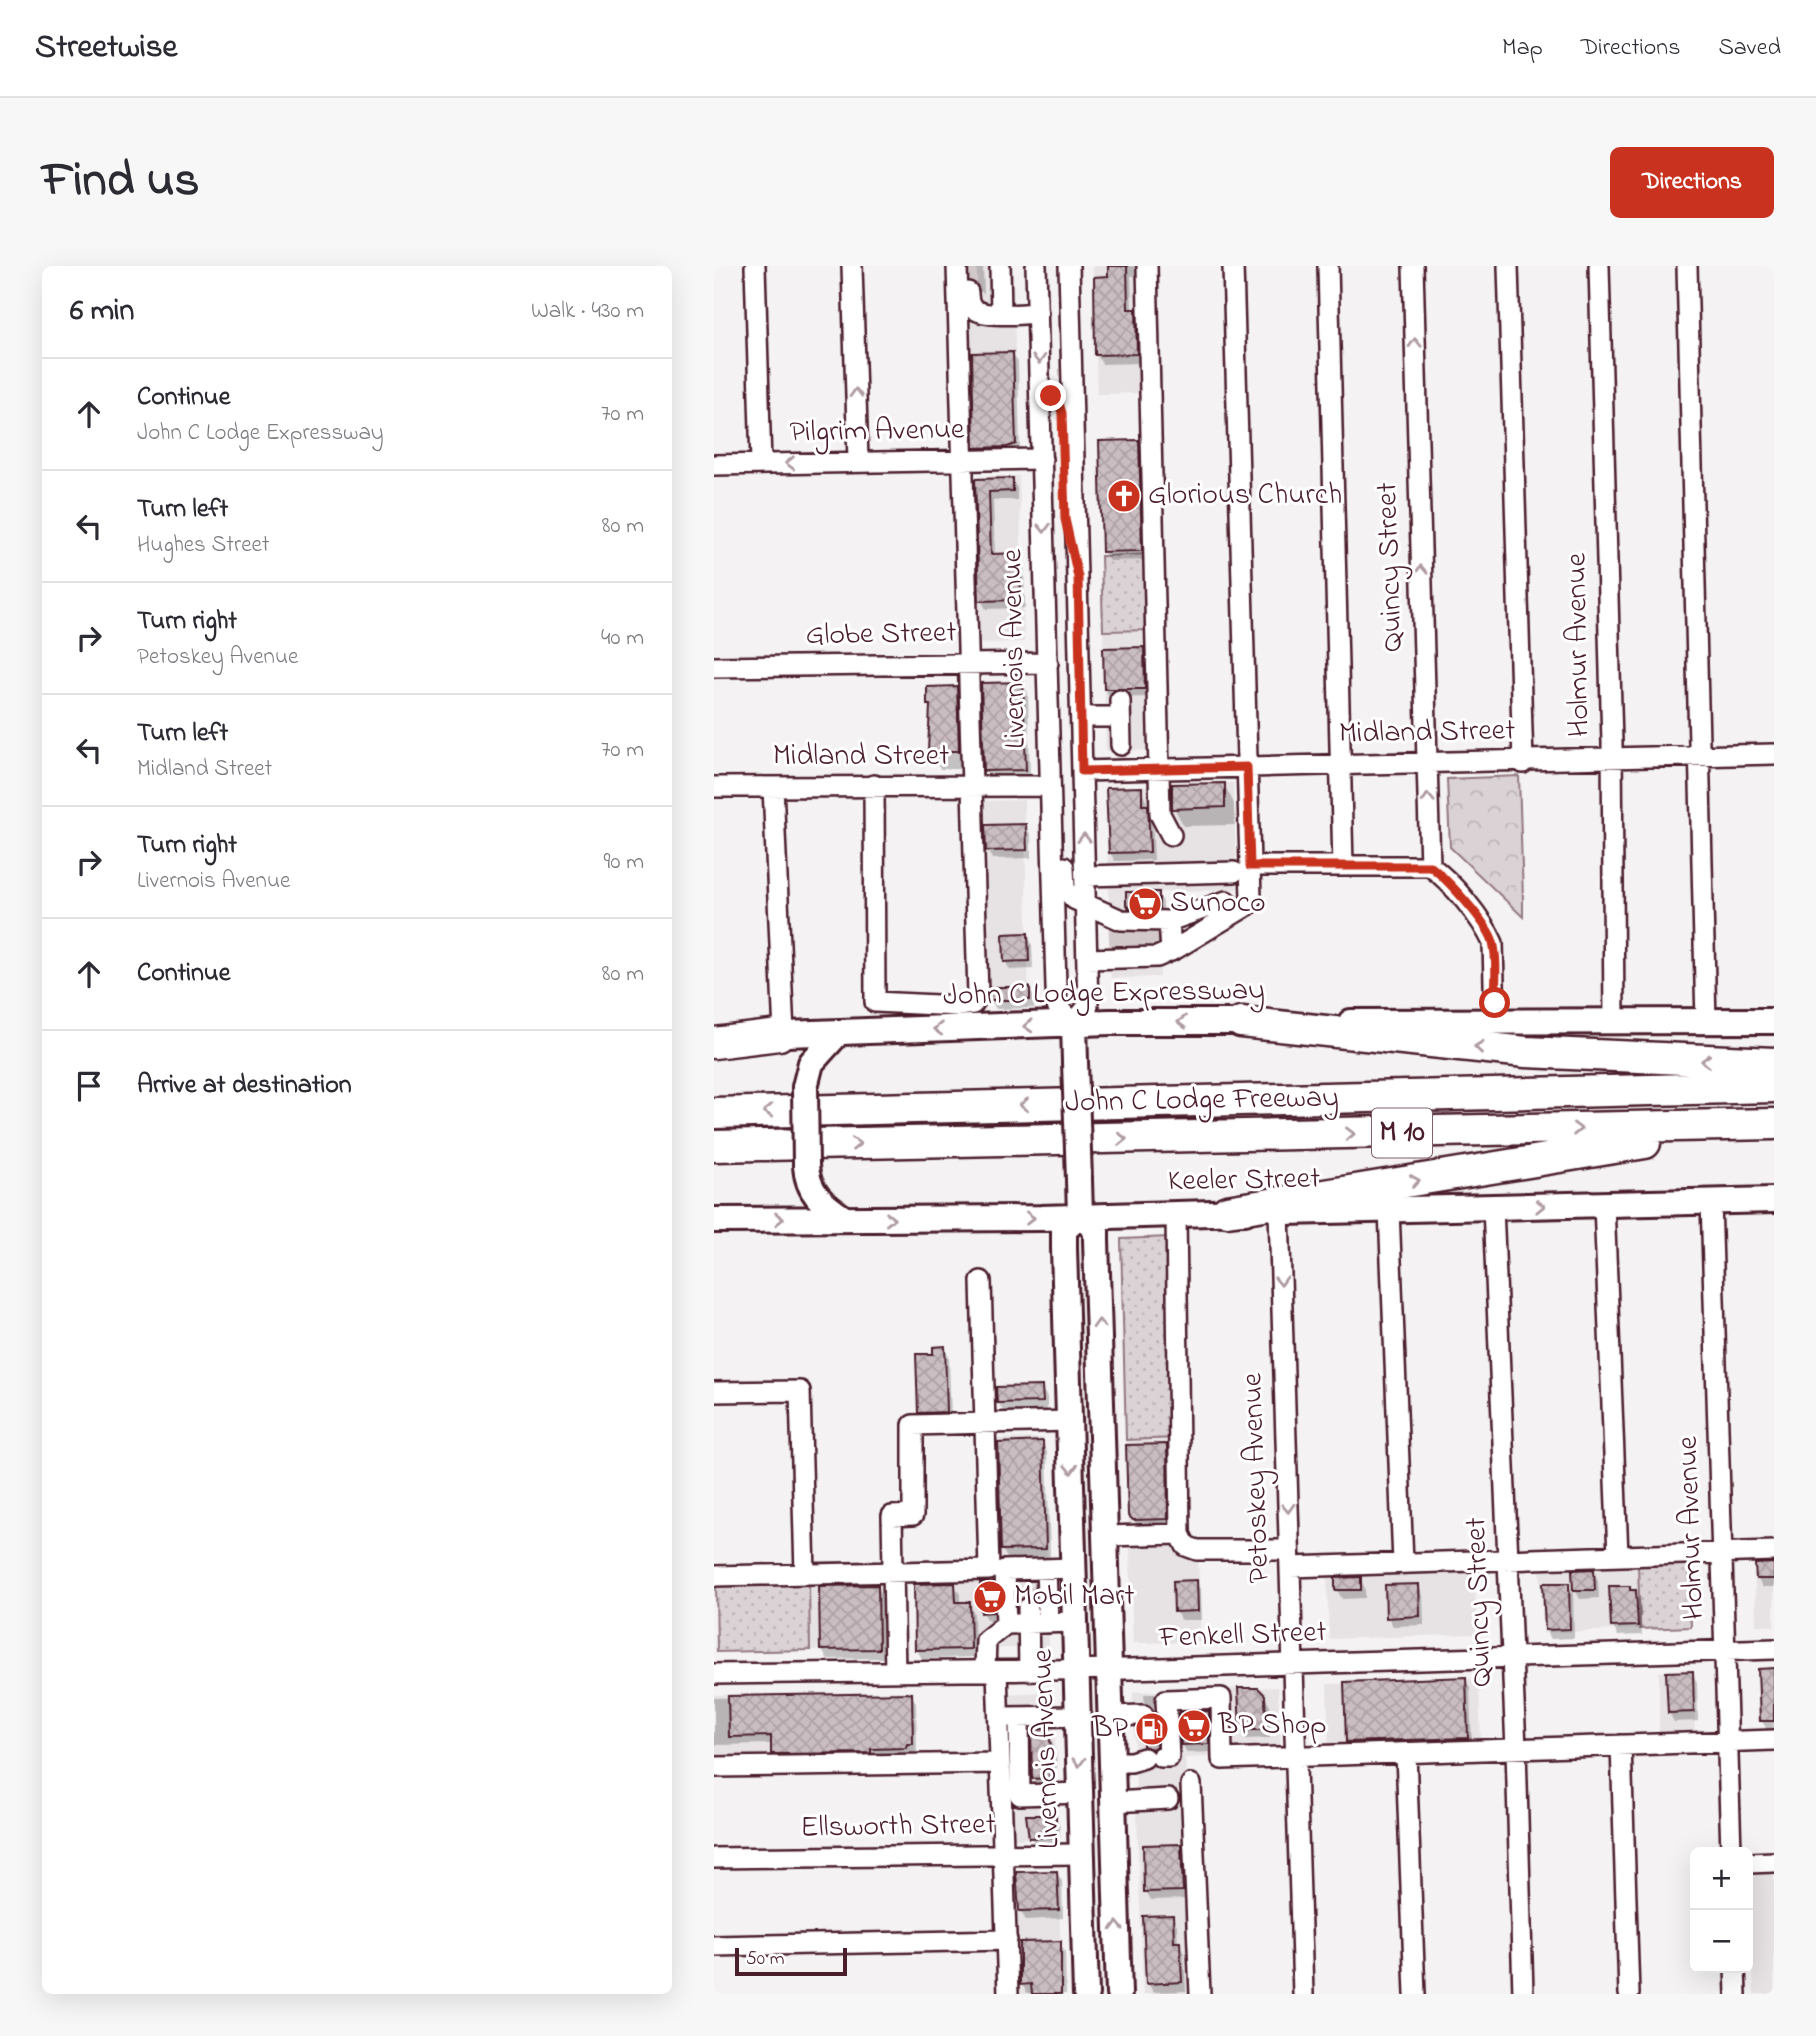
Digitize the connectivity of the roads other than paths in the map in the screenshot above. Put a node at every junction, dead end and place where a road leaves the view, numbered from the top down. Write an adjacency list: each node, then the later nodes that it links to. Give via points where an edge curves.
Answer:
1 (755, 266): 22 (street)
2 (852, 266): 21 (street, one-way to 2)
3 (957, 266): 19 (street)
4 (1000, 266): 17 (street)
5 (1036, 266): 16 (street, Livernois Avenue)
6 (1048, 266): 14 (street, via 1052,275)
7 (1147, 266): 38 (street)
8 (1233, 266): 37 (street)
9 (1328, 266): 36 (street)
10 (1413, 266): 34 (street, Quincy Street, one-way to 10)
11 (1508, 266): 35 (street)
12 (1599, 266): 33 (street, Holmur Avenue)
13 (1688, 266): 32 (street)
14 (1069, 271): 24 (street)
15 (968, 292): 17 (street, via 977,311)
16 (1038, 313): 17 (street); 18 (street, Livernois Avenue, one-way to 18)
17 (1001, 314)
18 (1040, 396): 20 (street, Livernois Avenue); 24 (street, via 1055,397 1060,405 1065,519)
19 (964, 460): 20 (street, Pilgrim Avenue); 21 (street, Pilgrim Avenue); 26 (street)
20 (1042, 460): 25 (street, Livernois Avenue, one-way to 25)
21 (859, 461): 22 (street, Pilgrim Avenue, one-way to 22)
22 (761, 464): 23 (street, Pilgrim Avenue)
23 (714, 465)
24 (1078, 577): 28 (street)
25 (1048, 663): 26 (street, Globe Street); 29 (street, Livernois Avenue)
26 (968, 664): 27 (street, Globe Street); 41 (street)
27 (714, 667)
28 (1080, 717): 30 (street, via 1120,708); 39 (street)
29 (1049, 720): 42 (street, Livernois Avenue); 50 (street, via 1062,777 1065,889)
30 (1121, 745)
31 (1774, 754): 32 (street, Midland Street)
32 (1701, 756): 33 (street, Midland Street); 58 (street)
33 (1611, 758): 35 (street, Midland Street); 61 (street, Holmur Avenue)
34 (1427, 762): 35 (street, Midland Street); 36 (street, Midland Street); 47 (street, Quincy Street, one-way to 34)
35 (1522, 762)
36 (1340, 765): 37 (street, Midland Street); 46 (street)
37 (1247, 767): 38 (street, Midland Street); 48 (street)
38 (1160, 769): 39 (street, Midland Street); 45 (street, via 1160,814)
39 (1082, 771): 49 (street, one-way to 39)
40 (874, 785): 41 (street, Midland Street); 41 (street, via 875,1002 958,1006 973,1004 978,995); 43 (street, Midland Street)
41 (972, 786): 42 (street, Midland Street)
42 (1050, 786): 59 (street, Livernois Avenue, via 1057,1006)
43 (774, 787): 44 (street, Midland Street); 64 (street)
44 (714, 788)
45 (1171, 835)
46 (1343, 866): 47 (street); 48 (street)
47 (1430, 866): 60 (street, via 1489,933)
48 (1242, 869): 49 (street); 51 (street, via 1251,900 1248,905)
49 (1084, 876): 50 (street)
50 (1086, 903): 53 (street); 55 (street)
51 (1218, 910): 52 (street); 54 (street)
52 (1169, 921): 53 (street); 54 (street)
53 (1131, 935): 54 (street); 55 (street)
54 (1174, 949)
55 (1087, 959): 59 (street, via 1088,1006)
56 (1774, 1021): 58 (main road, John C Lodge Expressway)
57 (1241, 1022): 59 (main road, John C Lodge Expressway, one-way to 59); 60 (main road, John C Lodge Expressway); 66 (highway, one-way to 57, via 1526,1052)
58 (1706, 1022): 61 (main road, John C Lodge Expressway)
59 (1074, 1023): 62 (main road, John C Lodge Expressway, one-way to 62); 79 (main road, bridge)
60 (1495, 1023): 61 (main road, John C Lodge Expressway)
61 (1614, 1023)
62 (839, 1032): 64 (main road, John C Lodge Expressway); 80 (main road, bridge, via 811,1063 805,1087 806,1165 810,1188)
63 (714, 1035): 64 (main road, John C Lodge Expressway)
64 (782, 1035): 65 (highway)
65 (714, 1044)
66 (1774, 1063)
67 (1774, 1087): 68 (highway, John C Lodge Freeway / M 10, one-way to 68)
68 (714, 1113)
69 (1774, 1126): 70 (highway, John C Lodge Freeway / M 10, one-way to 69); 76 (highway, one-way to 69)
70 (714, 1146)
71 (1774, 1199): 72 (main road, Keeler Street)
72 (1711, 1201): 73 (main road, Keeler Street); 90 (street, Holmur Avenue)
73 (1604, 1204): 74 (main road, Keeler Street, one-way to 73); 91 (street)
74 (1493, 1208): 75 (main road, Keeler Street); 93 (street, Quincy Street)
75 (1389, 1210): 77 (main road, Keeler Street); 94 (street)
76 (1227, 1211): 77 (main road, Keeler Street); 78 (main road, Keeler Street)
77 (1279, 1212): 92 (street, Petoskey Avenue, one-way to 92)
78 (1176, 1213): 79 (main road, Keeler Street); 87 (street)
79 (1080, 1215): 80 (main road, Keeler Street, one-way to 79); 83 (main road, Livernois Avenue, via 1064,1230); 88 (main road, one-way to 79, via 1096,1230)
80 (845, 1219): 81 (main road, Keeler Street, one-way to 80)
81 (714, 1220)
82 (981, 1281): 86 (street)
83 (1069, 1376): 85 (main road, Livernois Avenue); 100 (main road, via 1085,1377 1089,1385 1094,1556)
84 (714, 1392): 97 (street, via 800,1391)
85 (1070, 1421): 86 (street); 95 (main road, Livernois Avenue, one-way to 95)
86 (986, 1423): 96 (street, via 913,1425 913,1515 892,1516); 96 (street, via 989,1570)
87 (1180, 1534): 88 (street); 92 (street, via 1186,1546 1197,1550)
88 (1105, 1536): 100 (main road)
89 (1774, 1552): 90 (street)
90 (1722, 1553): 91 (street); 106 (street, Holmur Avenue)
91 (1618, 1556): 93 (street)
92 (1290, 1558): 94 (street); 108 (street, Petoskey Avenue)
93 (1508, 1560): 94 (street); 107 (street, Quincy Street)
94 (1403, 1563)
95 (1074, 1568): 98 (street); 102 (main road, Livernois Avenue)
96 (894, 1572): 97 (street); 114 (street)
97 (805, 1574): 99 (street)
98 (1033, 1575): 103 (street); 104 (street, via 1004,1570)
99 (714, 1576)
100 (1107, 1611): 110 (main road)
101 (1028, 1616): 103 (street); 104 (street); 113 (street)
102 (1075, 1622): 103 (street); 111 (main road, Livernois Avenue)
103 (1048, 1623)
104 (1006, 1625): 112 (street, via 986,1640)
105 (1774, 1649): 106 (street, Fenkell Street)
106 (1725, 1651): 107 (street, Fenkell Street); 123 (street, Holmur Avenue)
107 (1513, 1658): 108 (street, Fenkell Street); 125 (street, Quincy Street)
108 (1293, 1664): 109 (street, Fenkell Street); 127 (street, Petoskey Avenue)
109 (1192, 1667): 110 (street, Fenkell Street); 116 (street)
110 (1108, 1669): 111 (street, Fenkell Street); 119 (main road)
111 (1076, 1670): 113 (street, Fenkell Street); 118 (main road, Livernois Avenue)
112 (991, 1671): 113 (street, Fenkell Street); 114 (street, Fenkell Street); 120 (street)
113 (1029, 1671)
114 (895, 1672): 115 (street, Fenkell Street)
115 (714, 1675)
116 (1193, 1699): 117 (street, via 1166,1700); 127 (street, via 1221,1698 1222,1759)
117 (1156, 1714): 119 (street); 128 (street, via 1169,1757)
118 (1078, 1716): 121 (street); 132 (main road, Livernois Avenue, one-way to 132)
119 (1110, 1716): 128 (main road)
120 (998, 1717): 121 (street); 129 (street)
121 (1019, 1717): 132 (street, via 1020,1795)
122 (1774, 1740): 123 (street)
123 (1728, 1742): 124 (street); 135 (street, Holmur Avenue)
124 (1621, 1745): 125 (street); 152 (street)
125 (1516, 1749): 126 (street); 151 (street, Quincy Street)
126 (1406, 1753): 127 (street); 150 (street)
127 (1296, 1756): 149 (street, Petoskey Avenue)
128 (1112, 1762): 134 (main road)
129 (1000, 1763): 130 (street); 136 (street)
130 (714, 1767)
131 (1191, 1784): 148 (street)
132 (1080, 1793): 138 (main road, Livernois Avenue)
133 (1168, 1799): 134 (street)
134 (1113, 1802): 147 (main road, one-way to 134)
135 (1731, 1847)
136 (1004, 1855): 137 (street, Ellsworth Street); 138 (street, Ellsworth Street); 141 (street)
137 (714, 1858)
138 (1082, 1859): 145 (main road, Livernois Avenue); 146 (main road, via 1096,1915)
139 (1774, 1862): 140 (street)
140 (1753, 1863)
141 (1006, 1940): 142 (street); 144 (street)
142 (714, 1946)
143 (1735, 1973): 153 (street)
144 (1008, 1994)
145 (1086, 1994)
146 (1098, 1994)
147 (1119, 1994)
148 (1200, 1994)
149 (1303, 1994)
150 (1415, 1994)
151 (1523, 1994)
152 (1629, 1994)
153 (1736, 1994)

